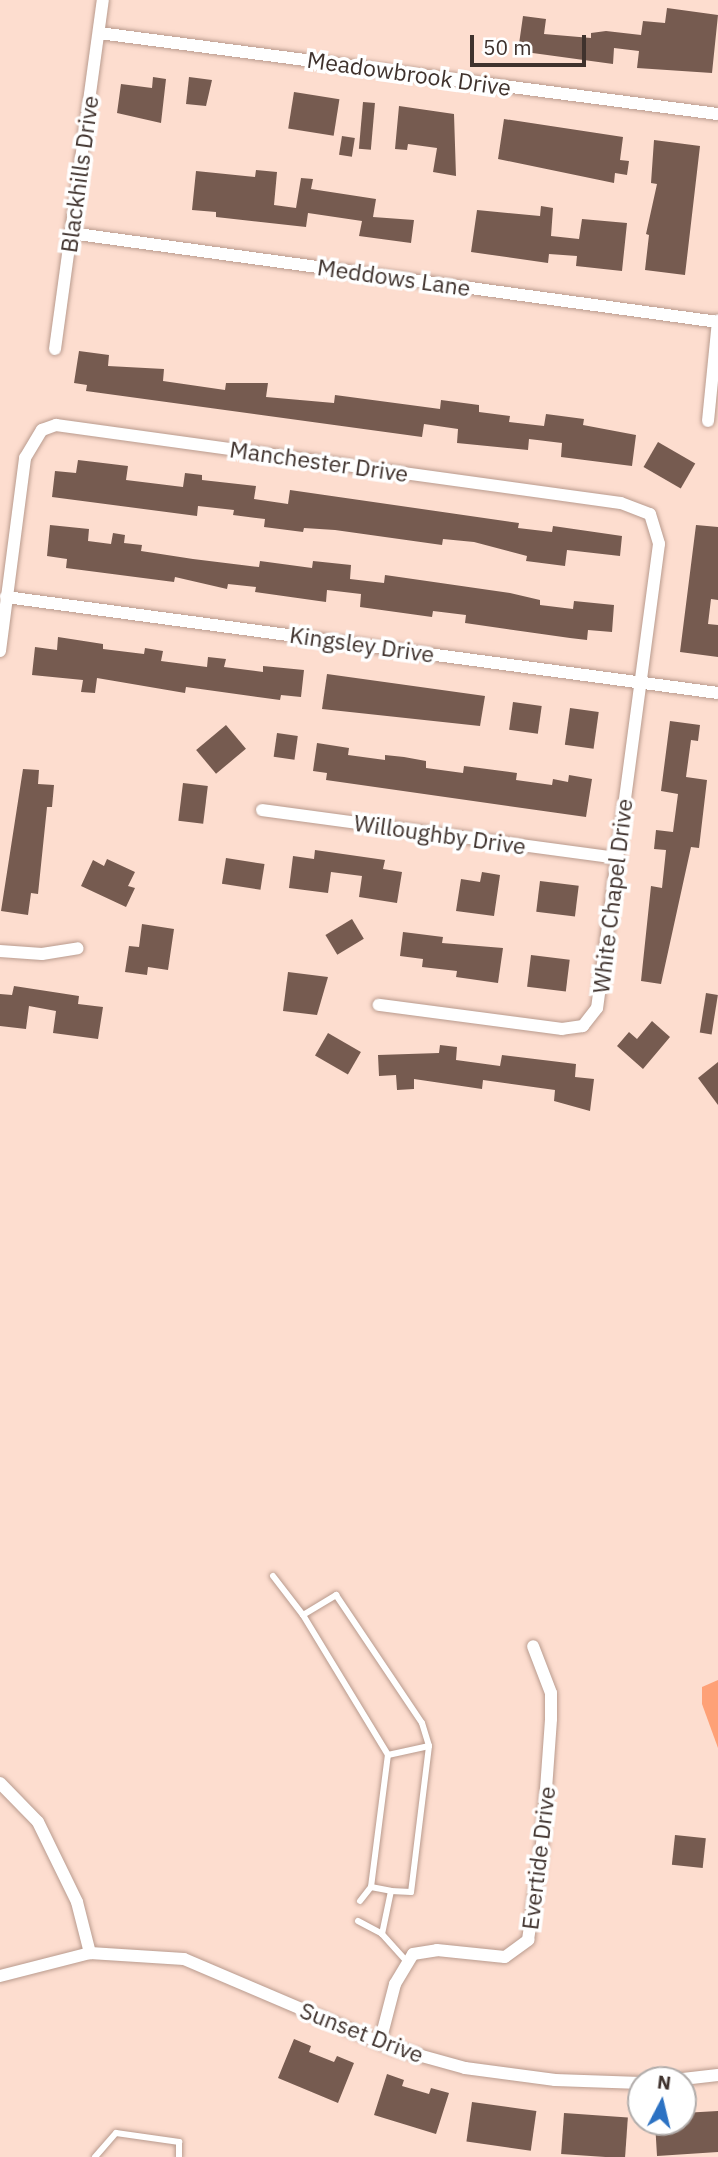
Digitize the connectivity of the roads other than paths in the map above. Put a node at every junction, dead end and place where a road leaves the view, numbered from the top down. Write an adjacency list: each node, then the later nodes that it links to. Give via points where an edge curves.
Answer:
1 (103, 0): 2 (street, Blackhills Drive)
2 (99, 33): 3 (street, Meadowbrook Drive); 4 (street, Blackhills Drive)
3 (718, 114)
4 (70, 233): 5 (street, Meddows Lane); 6 (street, Blackhills Drive)
5 (718, 321): 7 (street)
6 (55, 349)
7 (708, 421)
8 (6, 597): 9 (street, Manchester Drive); 10 (street, Kingsley Drive); 10 (street, Manchester Drive, via 25,457 42,430 56,425 641,508 656,522 659,544)
9 (0, 652)
10 (640, 682): 11 (street, Kingsley Drive); 13 (street, White Chapel Drive)
11 (718, 692)
12 (262, 810): 13 (street, Willoughby Drive)
13 (618, 858): 16 (street, White Chapel Drive, via 602,996 583,1026 562,1029)
14 (78, 948): 15 (street, via 42,954)
15 (0, 951)
16 (379, 1005)
17 (273, 1576): 18 (lane)
18 (303, 1615): 20 (lane, via 336,1595 422,1723); 21 (lane)
19 (533, 1646): 29 (street, Evertide Drive, via 551,1693 551,1719 542,1845 528,1940 505,1957 437,1950 421,1951)
20 (429, 1746): 21 (lane); 24 (lane, via 411,1892)
21 (387, 1755): 23 (lane)
22 (0, 1783): 28 (street, via 38,1822 76,1902)
23 (371, 1887): 24 (lane); 25 (lane)
24 (391, 1891): 27 (lane)
25 (360, 1901)
26 (358, 1921): 27 (lane)
27 (382, 1934): 29 (lane)
28 (90, 1952): 30 (street, Sunset Drive); 31 (street, Sunset Drive, via 184,1959)
29 (406, 1961): 31 (street)
30 (0, 1976)
31 (380, 2042): 34 (street, Sunset Drive, via 465,2068 555,2080)
32 (718, 2075): 33 (street)
33 (697, 2077)
34 (627, 2083)
35 (95, 2157): 36 (lane, via 116,2133 179,2142)
36 (179, 2157)

